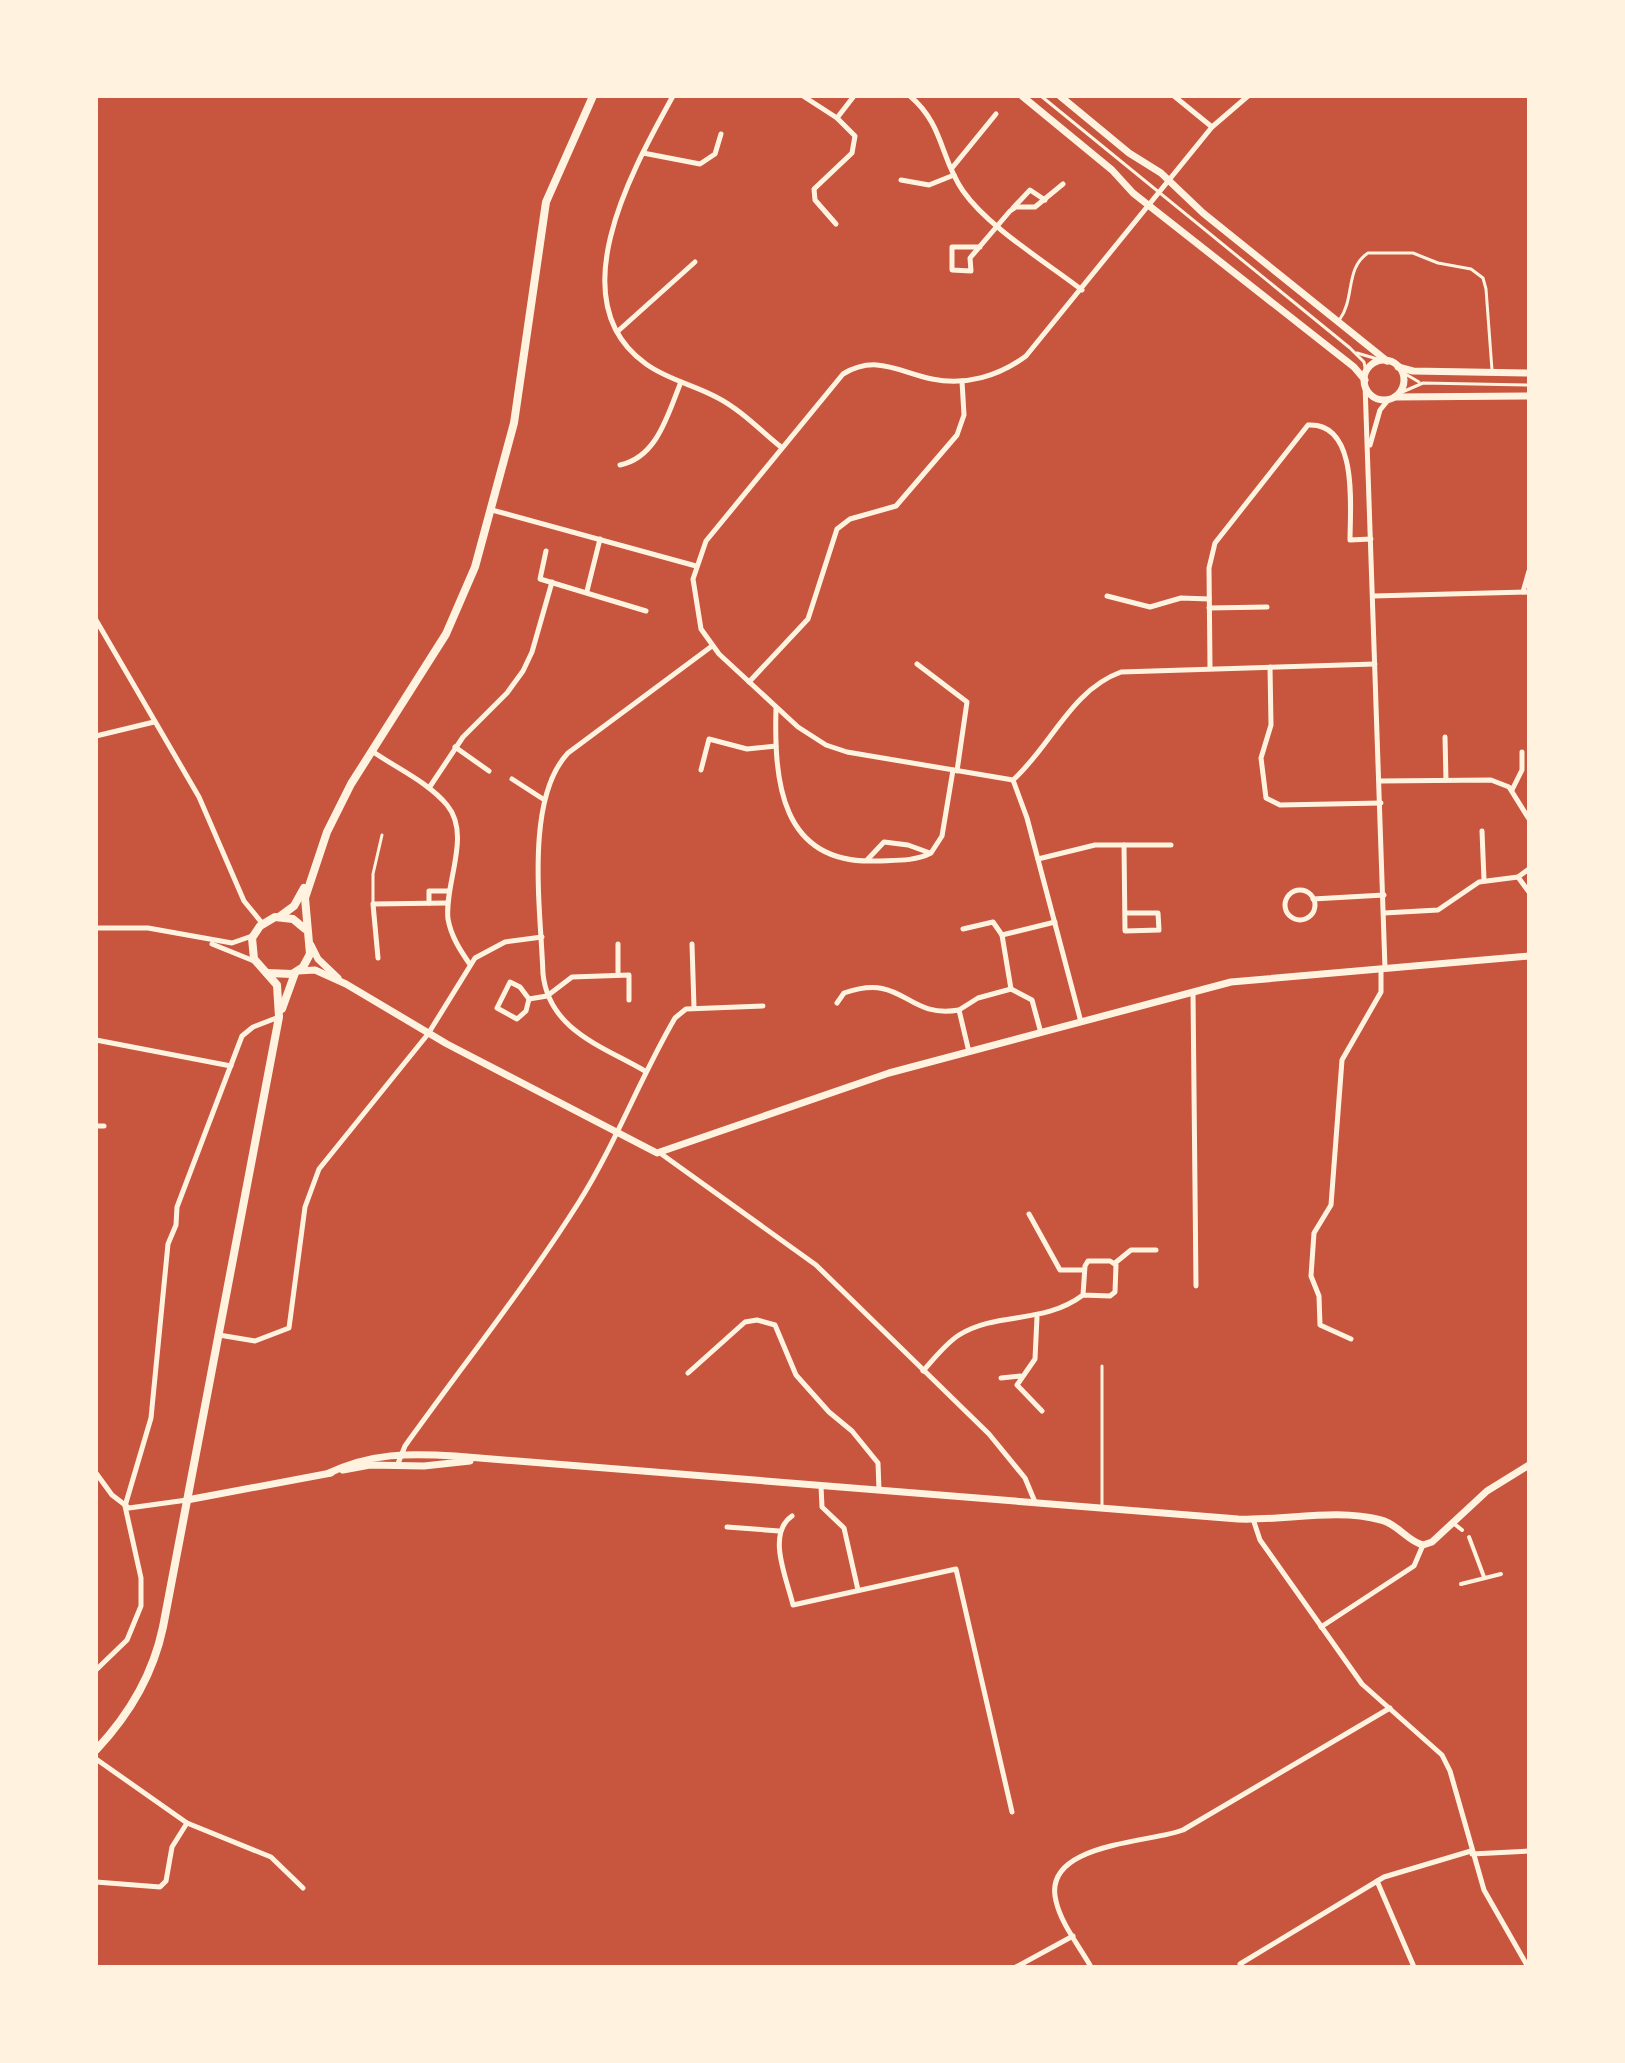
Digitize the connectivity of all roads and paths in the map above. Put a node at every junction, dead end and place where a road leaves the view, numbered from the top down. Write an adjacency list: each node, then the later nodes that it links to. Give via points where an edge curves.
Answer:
1 (593, 96): 46 (main road, via 546,202 514,423)
2 (673, 96): 15 (street)
3 (803, 96): 12 (street)
4 (854, 96): 12 (street)
5 (910, 96): 16 (street, via 935,123)
6 (1022, 96): 22 (street)
7 (1041, 96): 20 (lane)
8 (1060, 96): 18 (street)
9 (1174, 96): 13 (street)
10 (1248, 96): 13 (street)
11 (996, 114): 16 (street)
12 (837, 118): 24 (street, via 853,132 853,148 817,182 814,193)
13 (1212, 127): 18 (street)
14 (721, 134): 15 (street, via 715,154 700,164)
15 (643, 153): 30 (street, via 617,214 606,267 606,300)
16 (953, 172): 17 (street, via 929,185); 25 (street, via 972,202)
17 (901, 180)
18 (1169, 181): 20 (street); 29 (street)
19 (1063, 184): 21 (street)
20 (1160, 193): 22 (street); 31 (lane)
21 (1045, 200): 23 (street, via 1032,208); 23 (street, via 1030,190)
22 (1150, 206): 28 (street); 36 (street)
23 (1013, 209): 25 (street)
24 (836, 224)
25 (999, 225): 26 (street); 28 (street)
26 (980, 247): 26 (street, via 970,258 971,271 952,270 952,247)
27 (695, 262): 30 (street)
28 (1082, 290): 37 (street, via 1026,356 998,372)
29 (1338, 322): 32 (street); 34 (lane, via 1347,308 1354,268 1368,253 1413,253 1471,269 1483,278 1486,289)
30 (617, 332): 38 (street, via 642,361)
31 (1350, 348): 32 (lane); 36 (lane, via 1364,362)
32 (1386, 361): 33 (street); 36 (street, via 1372,365)
33 (1400, 369): 34 (street); 39 (lane); 41 (street, via 1404,384)
34 (1492, 372): 35 (street)
35 (1529, 373)
36 (1365, 379): 41 (street, via 1374,397); 44 (street)
37 (962, 381): 43 (street, via 929,378 885,364 855,367 838,378); 67 (street, via 964,415 957,435 896,506 850,519 837,529 808,619)
38 (681, 382): 43 (street, via 724,401); 45 (street, via 652,444 641,457)
39 (1426, 383): 40 (lane); 41 (lane)
40 (1529, 385)
41 (1394, 396): 42 (street); 44 (street, via 1380,410)
42 (1529, 396)
43 (781, 447): 50 (street, via 706,541)
44 (1369, 450): 48 (street)
45 (620, 465)
46 (492, 510): 47 (street); 74 (main road, via 455,617)
47 (600, 539): 50 (street); 53 (street)
48 (1372, 539): 56 (street); 57 (street, via 1350,540 1347,458 1334,437 1308,425 1218,537 1210,560)
49 (546, 551): 52 (street, via 540,579)
50 (696, 566): 62 (street, via 695,609)
51 (1529, 571): 54 (street)
52 (552, 582): 53 (street); 73 (street, via 523,671)
53 (587, 591): 60 (street)
54 (1526, 592): 56 (street)
55 (1107, 596): 57 (street, via 1150,607 1176,599)
56 (1373, 596): 64 (street)
57 (1209, 599): 59 (street)
58 (1267, 607): 59 (street)
59 (1209, 608): 66 (street)
60 (646, 611)
61 (96, 620): 69 (street)
62 (712, 646): 67 (street); 85 (street, via 568,753)
63 (917, 664): 77 (street, via 967,702)
64 (1375, 664): 65 (street); 82 (street)
65 (1270, 666): 66 (street); 86 (street, via 1271,725 1261,758 1266,798 1280,805)
66 (1210, 668): 80 (street, via 1130,670 1104,679 1082,697)
67 (749, 682): 68 (street)
68 (776, 707): 72 (street); 77 (street, via 833,748)
69 (154, 722): 70 (street); 110 (street, via 199,797 244,901)
70 (96, 736)
71 (1445, 737): 81 (street)
72 (776, 746): 76 (street, via 747,749 709,739); 94 (street, via 780,793 794,823 826,850)
73 (455, 747): 78 (street); 83 (street)
74 (372, 751): 83 (street); 98 (main road, via 334,816)
75 (1522, 752): 84 (street, via 1522,770)
76 (701, 770)
77 (955, 770): 80 (street); 92 (street, via 942,836)
78 (489, 771)
79 (512, 779): 85 (street)
80 (1013, 780): 93 (street)
81 (1446, 780): 82 (street); 84 (street, via 1491,780)
82 (1381, 781): 86 (street)
83 (429, 788): 99 (street, via 457,823)
84 (1512, 790): 87 (street)
85 (543, 799): 117 (street)
86 (1381, 803): 101 (street)
87 (1529, 819)
88 (1482, 831): 97 (street)
89 (382, 835): 105 (lane)
90 (1124, 845): 91 (street); 93 (street, via 1088,846); 106 (street)
91 (1171, 845)
92 (931, 853): 94 (street); 94 (street, via 889,842 876,847)
93 (1038, 859): 109 (street)
94 (866, 861)
95 (1529, 869): 96 (street)
96 (1518, 877): 97 (street); 100 (street)
97 (1484, 880): 107 (street, via 1438,910)
98 (307, 884): 108 (main road, via 294,906); 114 (main road)
99 (449, 891): 103 (street, via 429,891); 104 (street)
100 (1529, 892)
101 (1384, 895): 102 (street); 107 (street)
102 (1313, 899): 102 (street, via 1298,890 1289,894 1286,908 1304,919 1312,913)
103 (429, 903): 104 (street); 105 (street)
104 (447, 903): 124 (street, via 452,934)
105 (373, 904): 122 (street)
106 (1125, 913): 106 (street, via 1125,931 1159,930 1158,913)
107 (1384, 913): 125 (street)
108 (279, 917): 110 (main road); 114 (main road, via 296,921)
109 (1055, 922): 115 (street); 142 (street)
110 (262, 923): 113 (main road)
111 (96, 928): 116 (street, via 148,928)
112 (963, 929): 115 (street, via 993,922)
113 (255, 931): 116 (street, via 247,940 232,943); 123 (main road, via 251,949)
114 (308, 933): 120 (main road)
115 (1002, 935): 130 (street)
116 (189, 936): 123 (street)
117 (542, 937): 124 (street, via 493,946); 132 (street)
118 (618, 944): 128 (street)
119 (692, 944): 138 (street)
120 (311, 945): 126 (main road, via 308,959); 129 (street)
121 (1529, 956): 125 (street)
122 (378, 958)
123 (256, 963): 127 (main road)
124 (469, 963): 144 (street)
125 (1383, 969): 131 (street, via 1259,977); 161 (street, via 1379,997 1342,1060 1331,1205 1314,1233 1311,1276 1319,1296 1320,1325)
126 (296, 972): 127 (main road); 129 (street, via 315,970); 141 (main road)
127 (267, 973): 141 (main road, via 279,990)
128 (618, 975): 132 (street, via 572,977); 134 (street, via 629,975)
129 (346, 984): 144 (street)
130 (1011, 989): 139 (street, via 978,998); 143 (street, via 1032,1000)
131 (1193, 991): 142 (street); 157 (street)
132 (547, 996): 133 (street); 148 (street, via 568,1027)
133 (529, 999): 133 (street, via 517,1019 497,1008 510,982)
134 (629, 1000)
135 (837, 1003): 139 (street, via 844,993 878,985 927,1010)
136 (754, 1006): 137 (street); 138 (street); 140 (street)
137 (763, 1006)
138 (694, 1008): 148 (street, via 675,1018)
139 (959, 1010): 146 (street)
140 (754, 1016)
141 (279, 1017): 147 (street, via 244,1034); 160 (main road)
142 (1081, 1022): 143 (street)
143 (1041, 1033): 146 (street)
144 (428, 1034): 151 (street); 160 (street, via 315,1176 305,1207 289,1328 255,1341)
145 (96, 1040): 147 (street)
146 (969, 1052): 152 (street, via 832,1091)
147 (231, 1066): 178 (street, via 168,1244 151,1418)
148 (645, 1071): 151 (street)
149 (96, 1126): 150 (street)
150 (104, 1126)
151 (617, 1131): 152 (street); 168 (street, via 571,1213)
152 (660, 1153): 163 (street, via 811,1261)
153 (1029, 1214): 156 (street, via 1060,1270)
154 (1156, 1250): 155 (street, via 1131,1250)
155 (1115, 1263): 156 (street, via 1092,1260); 158 (street, via 1115,1292)
156 (1084, 1270): 158 (street)
157 (1196, 1286)
158 (1083, 1295): 159 (street, via 1059,1311)
159 (1037, 1317): 163 (street, via 965,1332); 165 (street, via 1035,1359)
160 (218, 1335): 176 (main road)
161 (1351, 1339)
162 (1102, 1366): 179 (lane)
163 (923, 1371): 177 (street, via 999,1444 1033,1491)
164 (688, 1373): 175 (street, via 745,1322 775,1325 796,1375 878,1463)
165 (1021, 1375): 166 (street); 167 (street, via 1019,1389)
166 (1001, 1378)
167 (1042, 1411)
168 (400, 1453): 169 (street); 171 (street); 173 (street, via 359,1460)
169 (484, 1460): 171 (street); 174 (street)
170 (1529, 1465): 182 (street, via 1479,1498)
171 (397, 1466): 173 (street)
172 (96, 1473): 178 (street)
173 (329, 1473): 176 (street)
174 (821, 1486): 175 (street); 191 (street, via 822,1506 844,1528)
175 (879, 1490): 177 (street)
176 (187, 1500): 178 (street, via 137,1509); 195 (main road, via 156,1655 130,1709)
177 (1035, 1502): 179 (street)
178 (125, 1506): 193 (street, via 141,1578 141,1606 127,1640)
179 (1102, 1507): 181 (street)
180 (792, 1516): 185 (street)
181 (1253, 1519): 187 (street, via 1368,1518 1387,1522); 192 (street, via 1260,1540)
182 (1453, 1523): 184 (street); 187 (street)
183 (727, 1527): 185 (street)
184 (1462, 1530)
185 (779, 1531): 191 (street, via 793,1605)
186 (1469, 1537): 189 (street)
187 (1423, 1545): 192 (street, via 1414,1566)
188 (1501, 1574): 189 (street)
189 (1484, 1577): 190 (street)
190 (1461, 1584)
191 (858, 1590): 197 (street, via 956,1569)
192 (1321, 1627): 194 (street, via 1362,1684)
193 (96, 1670)
194 (1390, 1708): 200 (street, via 1445,1761); 204 (street, via 1183,1830 1092,1851 1068,1864 1057,1880 1055,1898)
195 (96, 1750)
196 (96, 1759): 198 (street)
197 (1012, 1812)
198 (187, 1823): 202 (street, via 172,1847 164,1885 151,1889); 203 (street, via 264,1853)
199 (1529, 1851): 200 (street)
200 (1471, 1852): 201 (street); 209 (street, via 1493,1910)
201 (1377, 1881): 207 (street); 208 (street)
202 (96, 1882)
203 (303, 1888)
204 (1073, 1936): 205 (street); 206 (street)
205 (1016, 1967)
206 (1091, 1967)
207 (1242, 1967)
208 (1414, 1967)
209 (1528, 1967)

